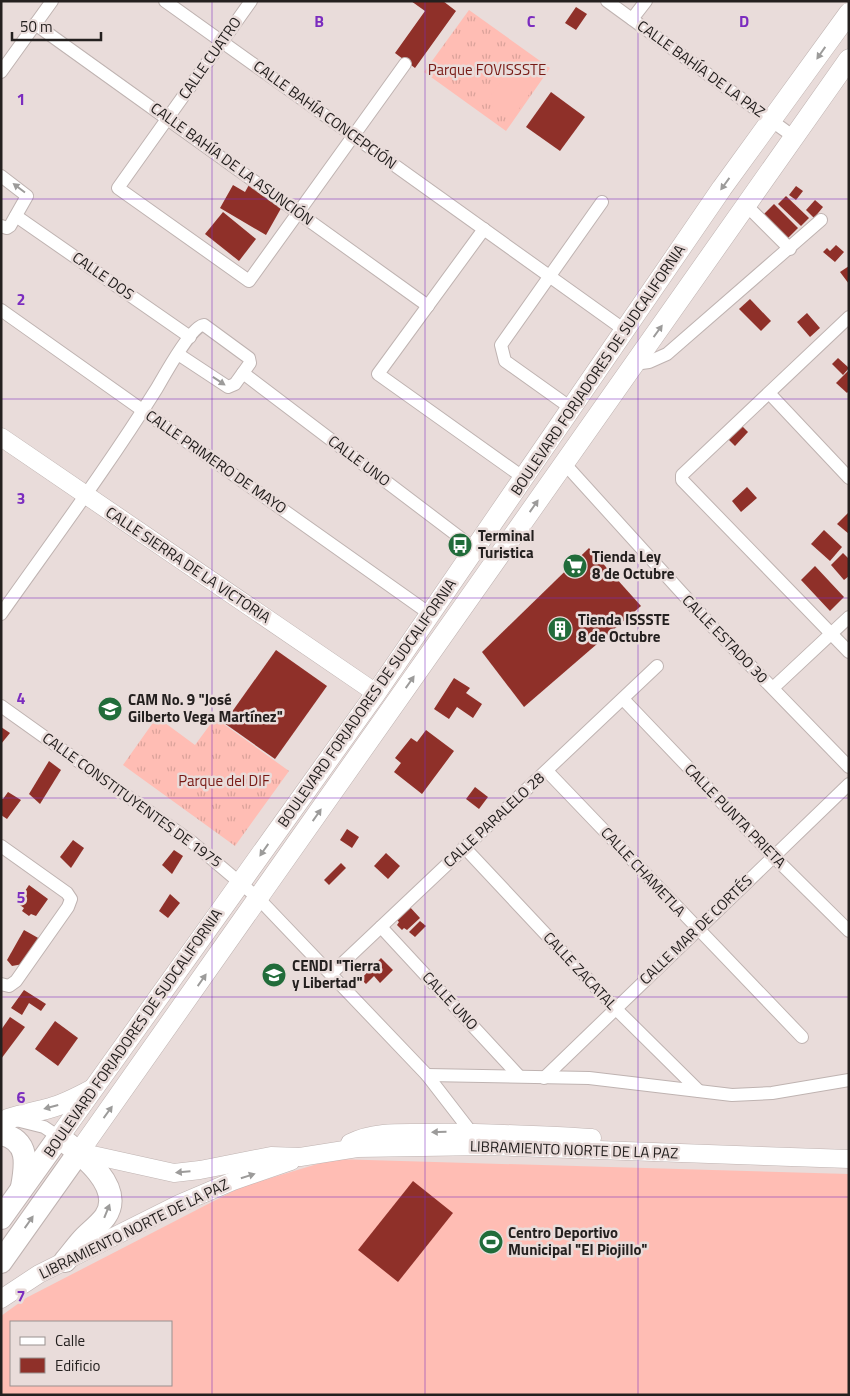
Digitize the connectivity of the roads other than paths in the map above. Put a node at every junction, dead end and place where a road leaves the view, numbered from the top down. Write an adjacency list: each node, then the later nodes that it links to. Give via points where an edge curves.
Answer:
1 (52, 1): 8 (street)
2 (165, 1): 9 (street, CALLE BAHÍA CONCEPCIÓN)
3 (251, 1): 9 (street, CALLE CUATRO)
4 (607, 1): 7 (street, CALLE BAHÍA DE LA PAZ)
5 (646, 1): 7 (street)
6 (849, 13): 14 (main road, BOULEVARD FORJADORES DE SUDCALIFORNIA, one-way to 14)
7 (632, 19): 14 (street, CALLE BAHÍA DE LA PAZ)
8 (36, 24): 12 (street); 13 (street, CALLE BAHÍA DE LA ASUNCIÓN)
9 (222, 42): 13 (street, CALLE CUATRO); 15 (street, CALLE BAHÍA CONCEPCIÓN)
10 (849, 59): 16 (main road, BOULEVARD FORJADORES DE SUDCALIFORNIA)
11 (405, 64): 15 (street)
12 (1, 72)
13 (168, 118): 20 (street, CALLE BAHÍA DE LA ASUNCIÓN); 20 (street, CALLE CUATRO, via 118,188 249,281)
14 (772, 120): 16 (street, CALLE BAHÍA DE LA PAZ); 30 (main road, BOULEVARD FORJADORES DE SUDCALIFORNIA, one-way to 30)
15 (353, 136): 20 (street); 24 (street, CALLE BAHÍA CONCEPCIÓN)
16 (794, 137): 19 (main road, BOULEVARD FORJADORES DE SUDCALIFORNIA)
17 (1, 176): 21 (street, one-way to 17, via 28,196)
18 (602, 202): 26 (street)
19 (746, 205): 25 (street); 33 (main road, BOULEVARD FORJADORES DE SUDCALIFORNIA, one-way to 19)
20 (299, 212): 27 (street, CALLE BAHÍA DE LA ASUNCIÓN)
21 (16, 216): 23 (street, via 7,228); 31 (street, CALLE DOS)
22 (821, 220): 25 (street)
23 (1, 226)
24 (484, 230): 26 (street, CALLE BAHÍA CONCEPCIÓN); 27 (street)
25 (790, 249): 33 (street, via 667,354 650,362)
26 (550, 276): 30 (street, CALLE BAHÍA CONCEPCIÓN); 36 (street, via 501,345 505,361)
27 (428, 306): 40 (street, via 378,374)
28 (1, 310): 37 (street, CALLE PRIMERO DE MAYO)
29 (848, 320): 35 (street)
30 (626, 330): 36 (main road, BOULEVARD FORJADORES DE SUDCALIFORNIA)
31 (190, 337): 32 (street); 34 (street, via 196,328 204,325 249,358 250,364)
32 (178, 354): 34 (street, one-way to 34, via 228,387 235,384); 37 (street)
33 (634, 364): 39 (main road, BOULEVARD FORJADORES DE SUDCALIFORNIA)
34 (243, 373): 43 (street, CALLE UNO)
35 (769, 393): 41 (street); 47 (street, via 682,475 682,480)
36 (571, 408): 40 (main road, BOULEVARD FORJADORES DE SUDCALIFORNIA)
37 (143, 410): 42 (street); 45 (street, CALLE PRIMERO DE MAYO)
38 (1, 437): 42 (main road, CALLE SIERRA DE LA VICTORIA)
39 (564, 463): 50 (street, CALLE ESTADO 30); 61 (main road, BOULEVARD FORJADORES DE SUDCALIFORNIA, one-way to 39)
40 (524, 478): 43 (main road, BOULEVARD FORJADORES DE SUDCALIFORNIA)
41 (849, 478)
42 (85, 496): 44 (street); 51 (main road, CALLE SIERRA DE LA VICTORIA)
43 (475, 549): 45 (main road, BOULEVARD FORJADORES DE SUDCALIFORNIA)
44 (1, 614)
45 (430, 614): 51 (main road, BOULEVARD FORJADORES DE SUDCALIFORNIA)
46 (849, 617): 47 (street)
47 (831, 634): 48 (street); 50 (street)
48 (849, 652)
49 (657, 666): 52 (street, CALLE PARALELO 28)
50 (773, 688): 54 (street, CALLE ESTADO 30)
51 (376, 692): 60 (main road, BOULEVARD FORJADORES DE SUDCALIFORNIA, one-way to 60)
52 (623, 699): 55 (street, CALLE PARALELO 28); 59 (street, CALLE PUNTA PRIETA)
53 (1, 706): 60 (street, CALLE CONSTITUYENTES DE 1975, via 112,783)
54 (849, 767)
55 (547, 771): 58 (street, CALLE PARALELO 28); 63 (street, CALLE CHAMETLA)
56 (849, 784): 59 (street, CALLE MAR DE CORTÉS)
57 (1, 846): 66 (street, via 71,899 22,973)
58 (464, 847): 62 (street, CALLE PARALELO 28); 67 (street, CALLE ZACATAL)
59 (773, 856): 63 (street, CALLE MAR DE CORTÉS); 64 (street, CALLE PUNTA PRIETA)
60 (241, 882): 61 (street, CALLE CONSTITUYENTES DE 1975); 73 (main road, BOULEVARD FORJADORES DE SUDCALIFORNIA)
61 (259, 898): 65 (street); 79 (main road, BOULEVARD FORJADORES DE SUDCALIFORNIA, one-way to 61)
62 (381, 927): 65 (street, CALLE PARALELO 28); 70 (street, CALLE UNO)
63 (696, 929): 67 (street, CALLE MAR DE CORTÉS); 68 (street, CALLE CHAMETLA)
64 (849, 931)
65 (330, 974): 69 (street)
66 (5, 985)
67 (615, 1008): 71 (street, CALLE MAR DE CORTÉS); 74 (street, CALLE ZACATAL)
68 (802, 1037)
69 (427, 1076): 70 (street); 76 (street)
70 (520, 1076): 71 (street)
71 (544, 1078): 74 (street, via 634,1082)
72 (849, 1080): 74 (street, via 772,1093 732,1095)
73 (92, 1089): 75 (main road, one-way to 75, via 66,1103 27,1112); 77 (main road, BOULEVARD FORJADORES DE SUDCALIFORNIA)
74 (699, 1091)
75 (3, 1124): 77 (street, via 44,1127); 83 (highway, via 23,1149 26,1160)
76 (471, 1132): 78 (main road, one-way to 78, via 372,1135); 80 (main road, via 704,1143)
77 (59, 1137): 79 (highway); 83 (highway, BOULEVARD FORJADORES DE SUDCALIFORNIA)
78 (336, 1151): 80 (main road, LIBRAMIENTO NORTE DE LA PAZ, via 486,1146); 81 (main road, LIBRAMIENTO NORTE DE LA PAZ)
79 (79, 1152): 81 (main road, LIBRAMIENTO NORTE DE LA PAZ, one-way to 79, via 271,1156 174,1172); 85 (highway, one-way to 79, via 105,1217 111,1201 104,1180); 86 (highway, BOULEVARD FORJADORES DE SUDCALIFORNIA, one-way to 79)
80 (730, 1154): 82 (main road, LIBRAMIENTO NORTE DE LA PAZ)
81 (300, 1157): 85 (main road, LIBRAMIENTO NORTE DE LA PAZ, one-way to 81, via 233,1180)
82 (849, 1158)
83 (22, 1188): 84 (highway, BOULEVARD FORJADORES DE SUDCALIFORNIA)
84 (1, 1218)
85 (65, 1261): 87 (main road, LIBRAMIENTO NORTE DE LA PAZ)
86 (1, 1262)
87 (1, 1299)

